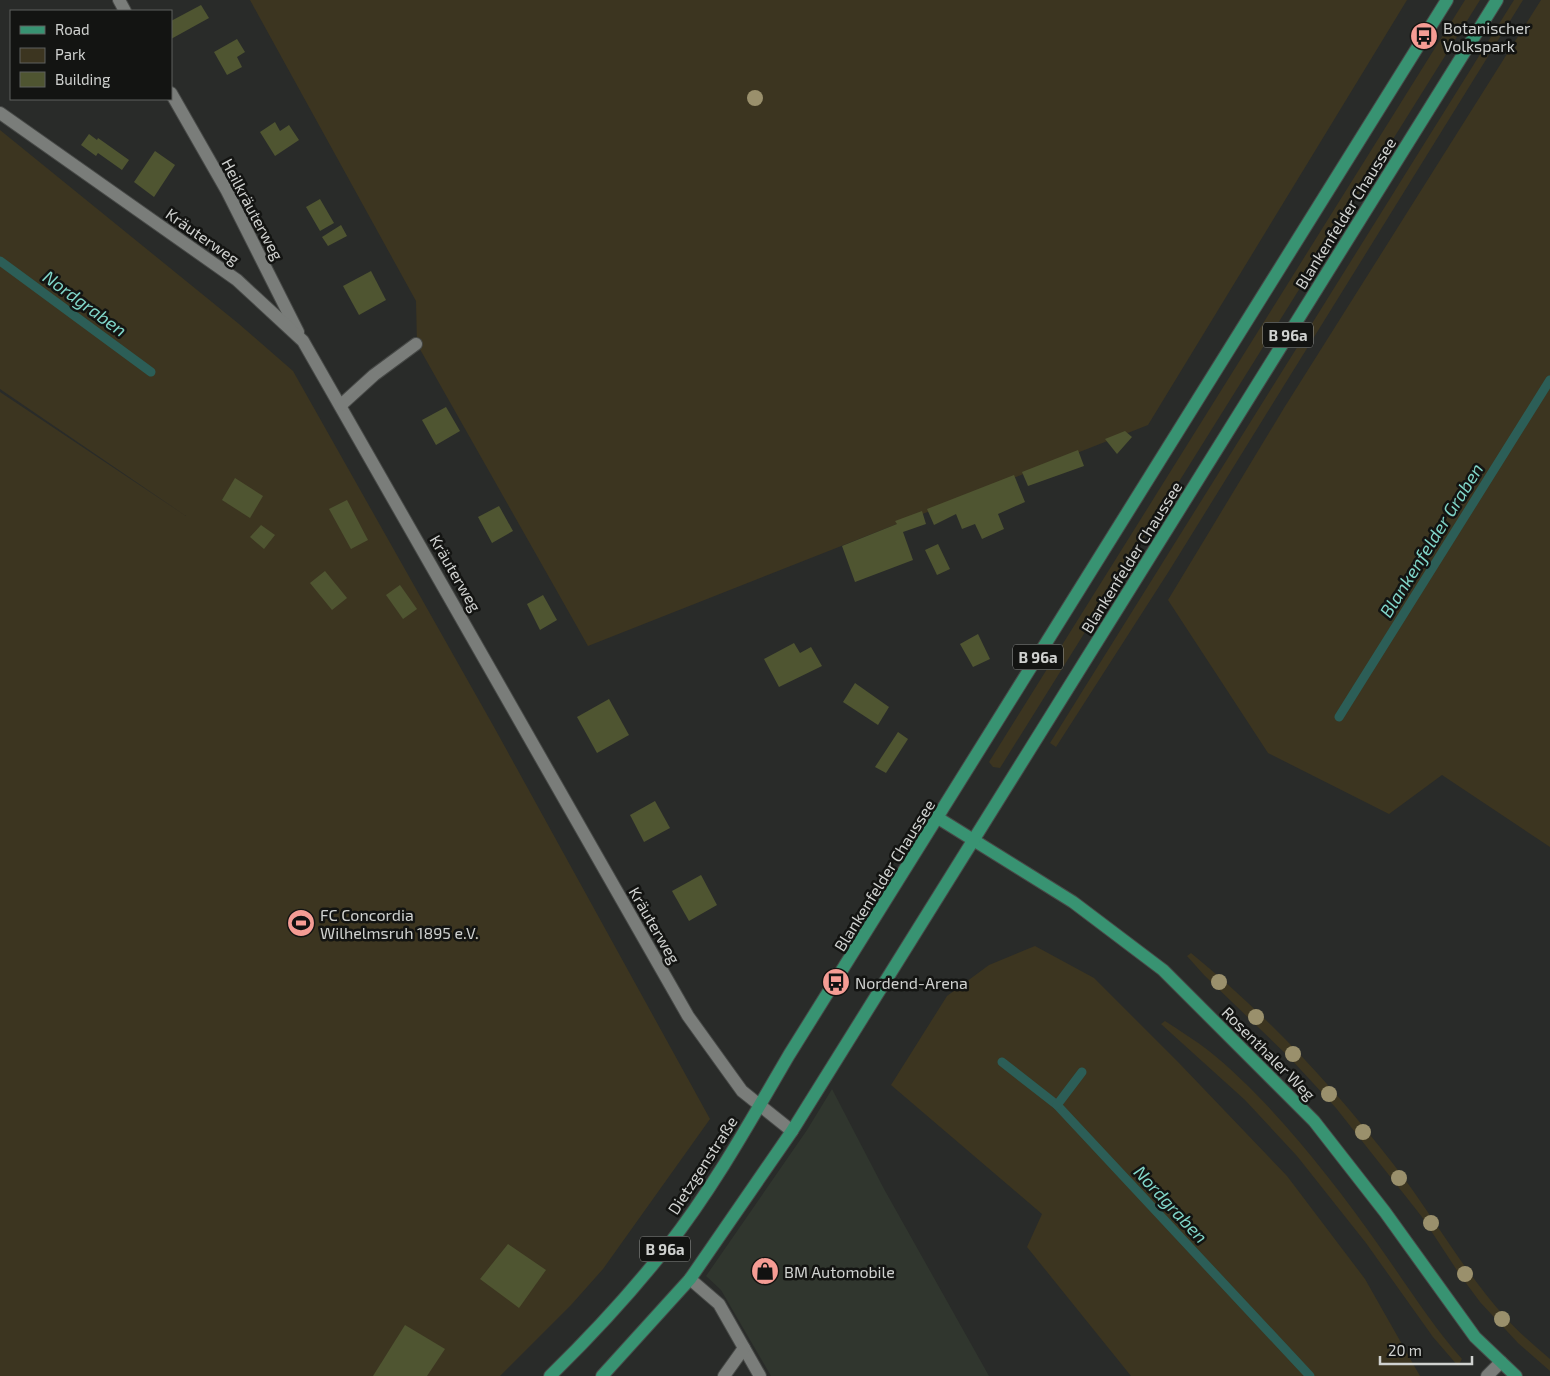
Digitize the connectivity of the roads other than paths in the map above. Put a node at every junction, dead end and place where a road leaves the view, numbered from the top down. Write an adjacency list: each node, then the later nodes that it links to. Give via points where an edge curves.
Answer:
1 (1447, 0): 8 (main road, Blankenfelder Chaussee / B 96a)
2 (1497, 0): 9 (main road, Blankenfelder Chaussee / B 96a)
3 (172, 95): 5 (lane, Heilkräuterweg, via 227,192)
4 (0, 113): 5 (lane, Kräuterweg, via 237,280)
5 (303, 341): 7 (lane, Kräuterweg)
6 (416, 344): 7 (lane)
7 (340, 405): 10 (lane, Kräuterweg, via 688,1016 742,1091)
8 (938, 818): 9 (main road, Rosenthaler Weg); 10 (main road, Blankenfelder Chaussee / B 96a)
9 (974, 840): 11 (main road, Blankenfelder Chaussee / B 96a); 14 (main road, Rosenthaler Weg, via 1072,902 1164,970 1314,1122 1380,1205 1475,1337)
10 (760, 1105): 11 (lane, Kräuterweg); 15 (main road, Dietzgenstraße / B 96a, via 734,1150 668,1245 610,1316)
11 (792, 1131): 12 (main road, B 96a)
12 (690, 1278): 13 (lane, via 719,1304); 16 (main road, B 96a)
13 (744, 1348): 17 (lane); 18 (lane)
14 (1501, 1362): 19 (lane); 20 (main road, Rosenthaler Weg)
15 (550, 1376)
16 (602, 1376)
17 (724, 1376)
18 (760, 1376)
19 (1487, 1376)
20 (1516, 1376)

